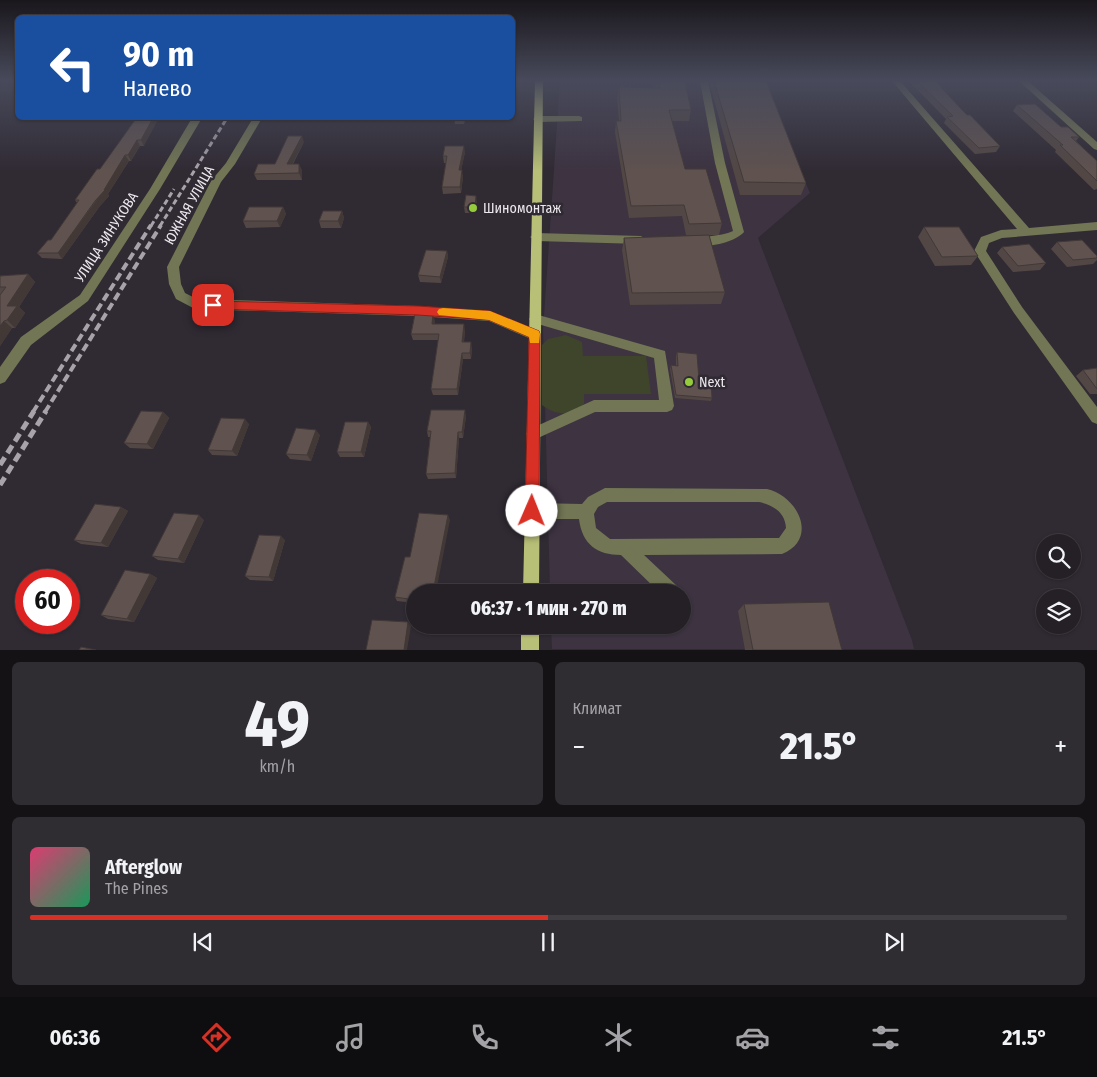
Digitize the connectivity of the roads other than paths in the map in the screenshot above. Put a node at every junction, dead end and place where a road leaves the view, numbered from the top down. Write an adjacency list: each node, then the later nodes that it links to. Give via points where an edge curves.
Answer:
1 (538, 111): 5 (main road)
2 (710, 111): 14 (street, via 739,232 728,239 713,242)
3 (923, 111): 11 (street)
4 (1058, 111): 9 (street)
5 (538, 119): 6 (street); 12 (main road)
6 (579, 119)
7 (197, 120): 17 (street, УЛИЦА ЗИНУКОВА, via 84,298 26,341)
8 (256, 120): 16 (street, ЮЖНАЯ УЛИЦА, via 216,181 173,267 180,296 194,304 418,310 490,316)
9 (1097, 147)
10 (1097, 226): 11 (street)
11 (1026, 232): 18 (street, via 1001,234 985,240 980,251 1018,310)
12 (536, 236): 13 (street); 15 (main road)
13 (654, 240)
14 (683, 241)
15 (535, 319): 16 (main road); 19 (street, via 660,355 667,406 594,406)
16 (534, 334): 19 (main road)
17 (0, 378)
18 (1097, 418)
19 (533, 434): 20 (main road)
20 (532, 511): 21 (street); 23 (main road)
21 (586, 512): 22 (street, via 587,528 595,540 608,547); 22 (street, via 593,502 605,495 759,494 774,498 787,508 794,524 793,534 782,546)
22 (624, 547): 24 (street)
23 (531, 584)
24 (662, 584)
25 (530, 634): 26 (main road)
26 (530, 650)

